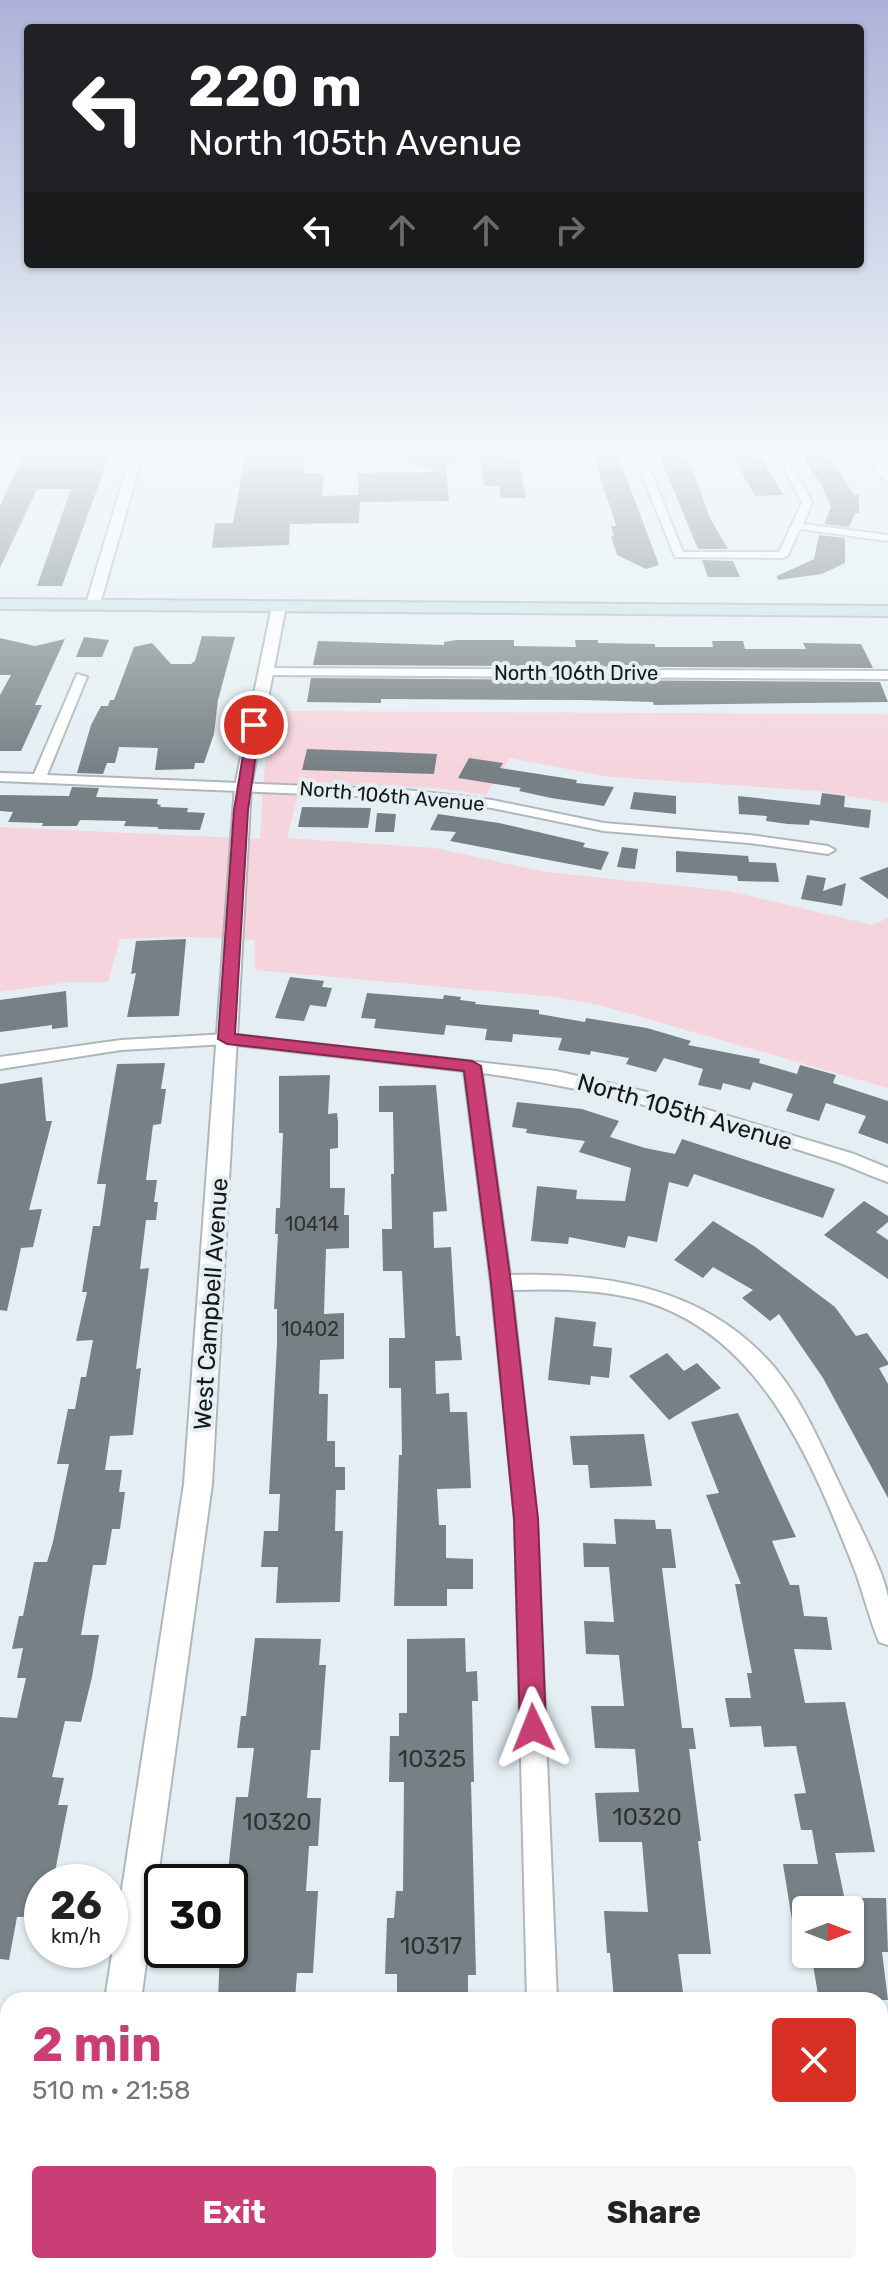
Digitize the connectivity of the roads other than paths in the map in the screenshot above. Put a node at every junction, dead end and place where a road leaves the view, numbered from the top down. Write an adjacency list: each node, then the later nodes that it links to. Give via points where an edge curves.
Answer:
1 (107, 556): 3 (street)
2 (0, 604): 3 (main road)
3 (93, 604): 4 (main road)
4 (279, 606): 5 (main road); 6 (street, West Campbell Avenue)
5 (888, 611)
6 (265, 672): 7 (street, North 106th Drive); 11 (street, West Campbell Avenue)
7 (888, 675)
8 (81, 677): 10 (street)
9 (0, 777): 10 (street, North 106th Avenue)
10 (39, 778): 11 (street, North 106th Avenue)
11 (243, 786): 12 (street, North 106th Avenue, via 450,798 604,827); 13 (street, West Campbell Avenue)
12 (828, 850)
13 (227, 1039): 14 (street, North 105th Avenue, via 121,1045); 15 (street, North 105th Avenue); 19 (street, West Campbell Avenue, via 204,1427)
14 (0, 1063)
15 (472, 1066): 16 (street, North 105th Avenue, via 636,1095); 17 (street)
16 (888, 1175)
17 (501, 1283): 18 (street, via 552,1280 618,1286 657,1296 710,1320 733,1339 766,1373 795,1415 863,1558); 20 (street, via 526,1519)
18 (888, 1634)
19 (124, 1992)
20 (542, 1992)

